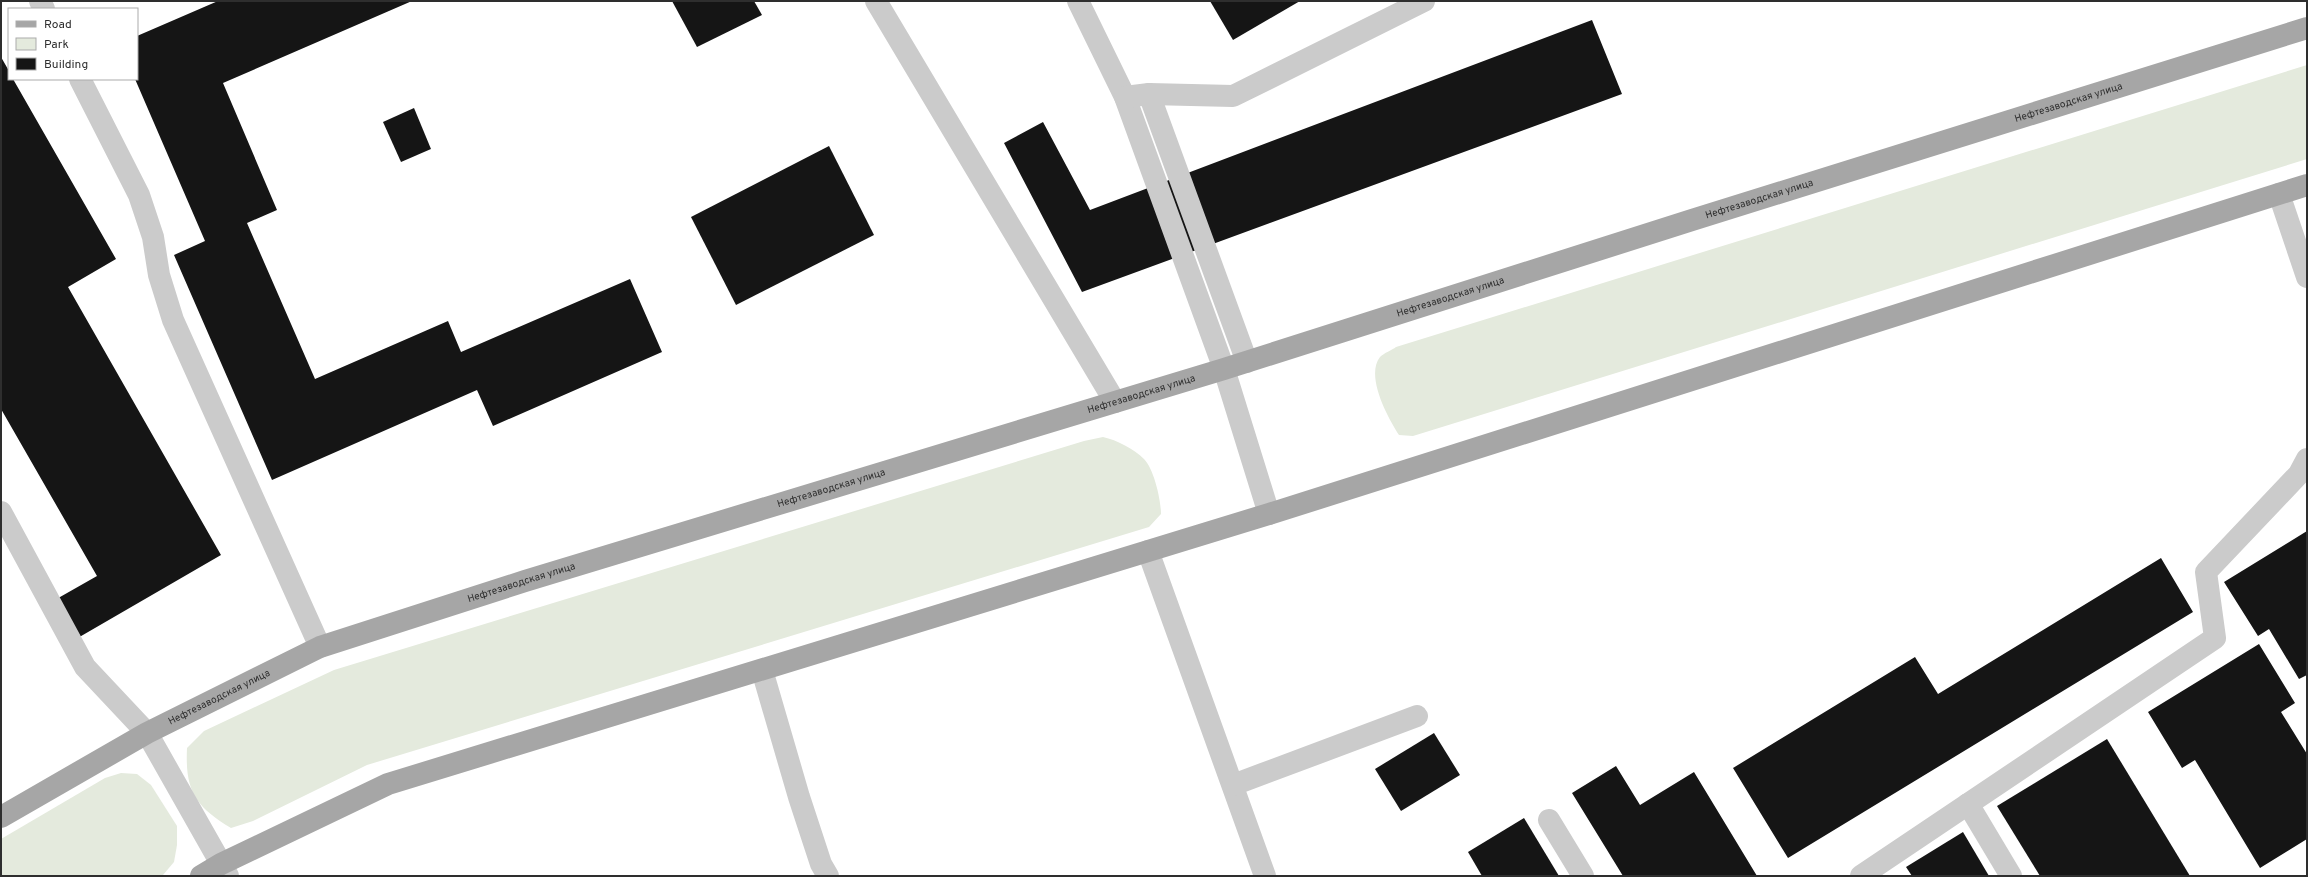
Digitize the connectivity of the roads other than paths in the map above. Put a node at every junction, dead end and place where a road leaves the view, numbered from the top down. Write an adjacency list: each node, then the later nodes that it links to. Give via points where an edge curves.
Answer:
1 (876, 1): 13 (street)
2 (1078, 1): 7 (street)
3 (1424, 1): 6 (street, via 1233,96)
4 (2307, 28): 11 (main road, Нефтезаводская улица)
5 (81, 80): 18 (street, via 139,194 153,237 159,275 173,320)
6 (1149, 94): 7 (street); 11 (street)
7 (1125, 97): 12 (street)
8 (2307, 185): 9 (main road)
9 (2279, 194): 10 (street); 16 (main road)
10 (2307, 277)
11 (1247, 362): 12 (main road, Нефтезаводская улица)
12 (1224, 369): 13 (main road, Нефтезаводская улица); 16 (street)
13 (1115, 402): 18 (main road, Нефтезаводская улица, via 525,581)
14 (2307, 459): 23 (street, via 2299,474 2206,572 2215,638)
15 (1, 512): 21 (street, via 85,667)
16 (1269, 514): 17 (main road)
17 (1148, 551): 19 (main road); 22 (street)
18 (320, 647): 21 (main road, Нефтезаводская улица)
19 (762, 670): 26 (main road, via 388,784); 28 (street, via 799,797 821,864)
20 (1417, 716): 22 (street)
21 (146, 733): 24 (main road, Нефтезаводская улица); 26 (street)
22 (1233, 785): 29 (street)
23 (1968, 804): 31 (street); 32 (street)
24 (1, 817)
25 (1550, 820): 30 (street)
26 (225, 870): 27 (main road)
27 (201, 876)
28 (828, 876)
29 (1265, 876)
30 (1584, 876)
31 (1861, 876)
32 (2011, 876)

